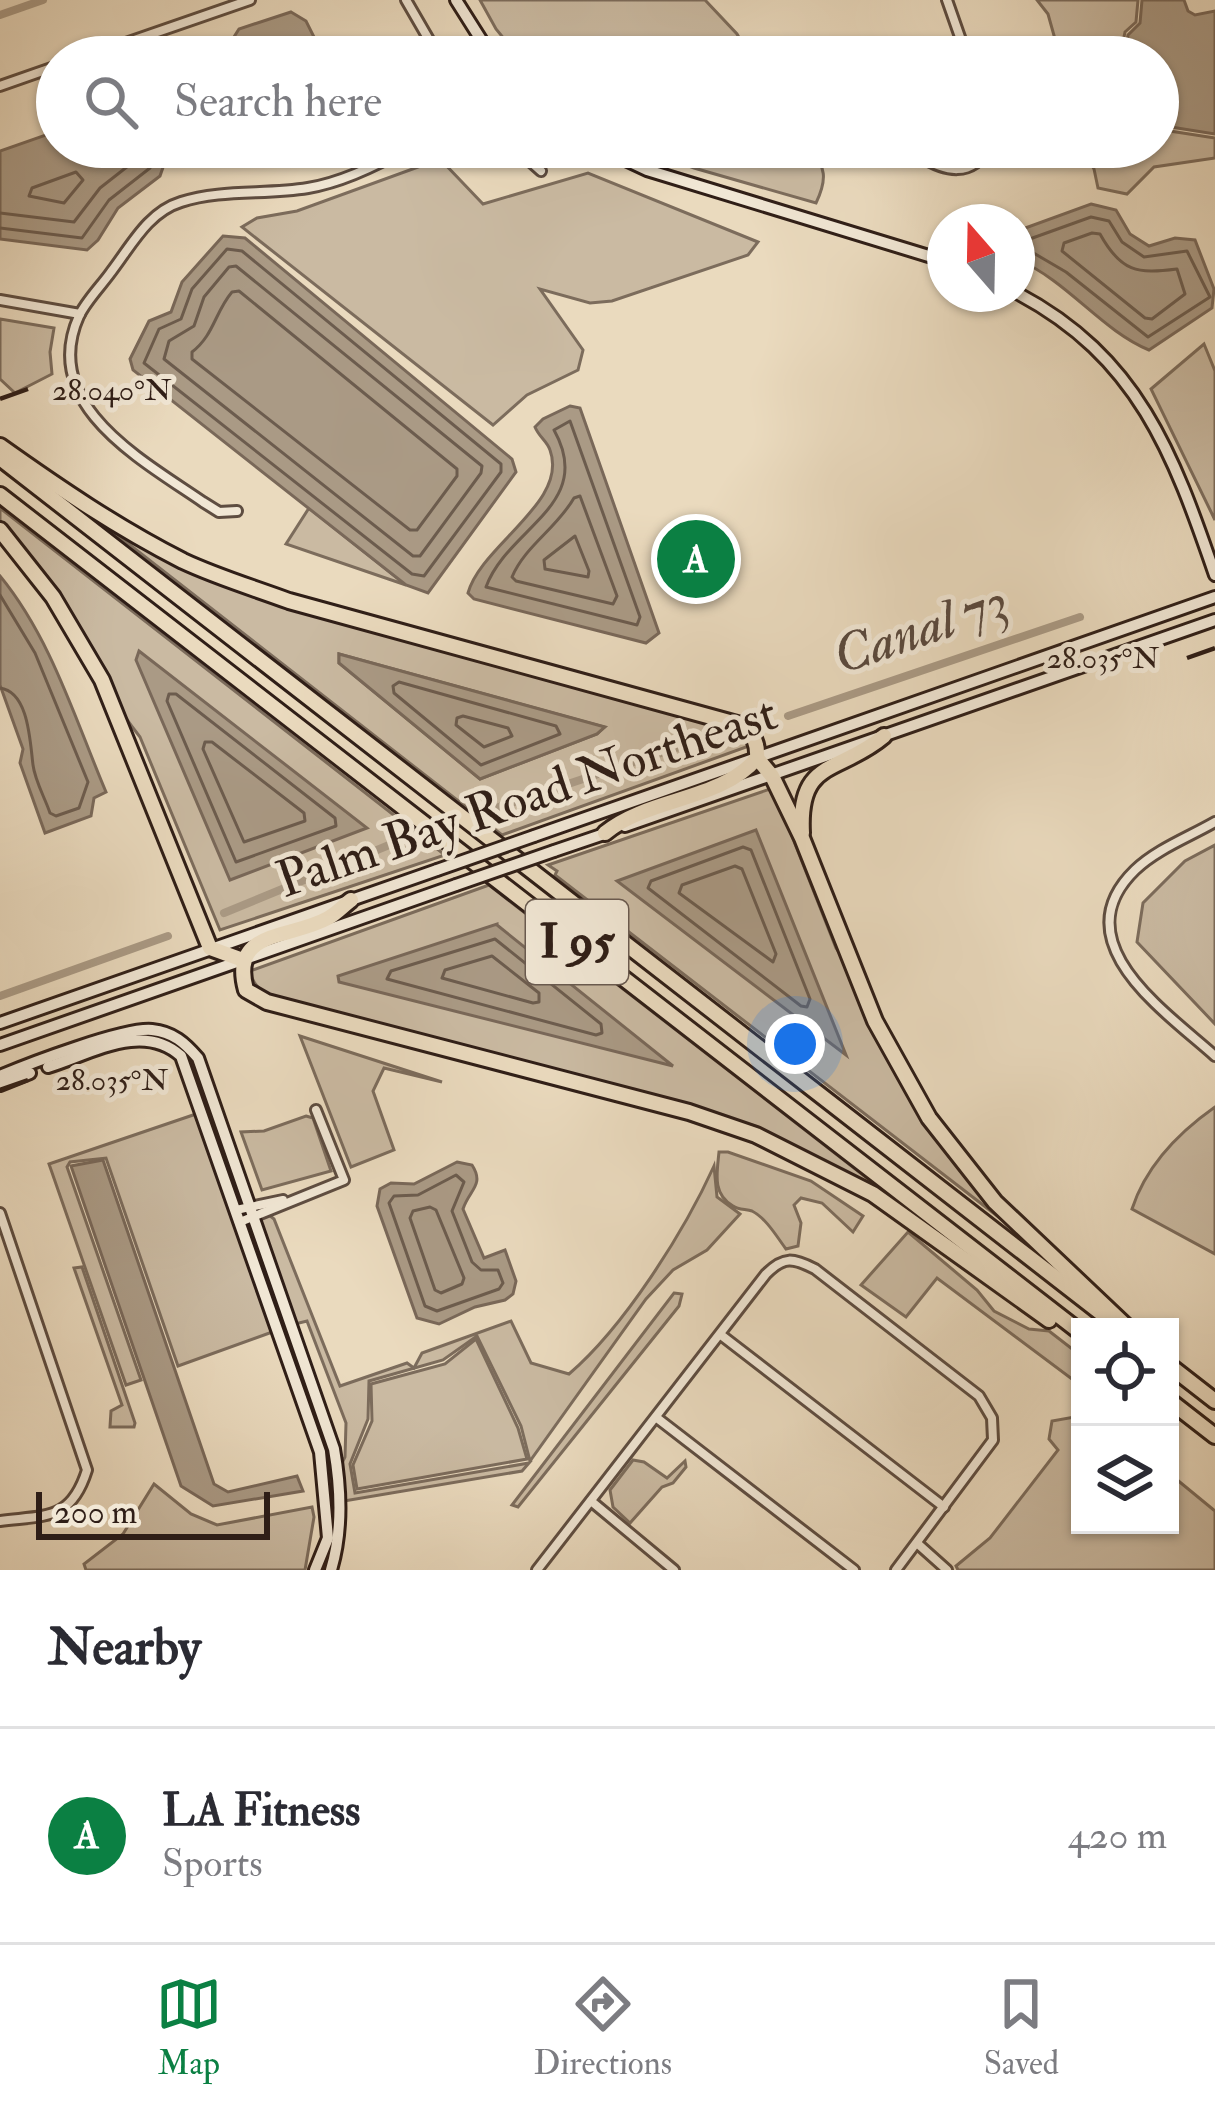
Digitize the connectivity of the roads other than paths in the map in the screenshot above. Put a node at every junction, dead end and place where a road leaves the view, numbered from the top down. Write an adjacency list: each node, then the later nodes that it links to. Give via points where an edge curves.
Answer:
1 (250, 0): 5 (street)
2 (406, 0): 6 (street)
3 (456, 0): 7 (main road)
4 (947, 0): 8 (street)
5 (146, 36)
6 (427, 36)
7 (479, 36)
8 (960, 36)
9 (36, 73): 10 (street)
10 (0, 86)
11 (368, 168): 18 (street, via 308,188 176,202 134,239)
12 (537, 168): 14 (street)
13 (643, 168): 15 (main road)
14 (541, 172)
15 (927, 256)
16 (0, 300): 18 (street)
17 (1035, 305): 24 (main road, via 1132,388 1178,468)
18 (80, 314): 22 (street, via 69,370 96,422 203,502)
19 (0, 446): 28 (highway, via 188,563 289,601 731,720 752,734)
20 (0, 458): 43 (highway, I 95)
21 (0, 495): 45 (highway, I 95)
22 (238, 511)
23 (0, 530): 34 (highway, via 102,680)
24 (1215, 574)
25 (1215, 597): 28 (main road, Palm Bay Road Northeast)
26 (1215, 620): 27 (main road, Palm Bay Road Northeast)
27 (884, 736): 29 (main road, Palm Bay Road Northeast); 32 (highway, via 810,781)
28 (757, 758): 29 (highway); 31 (highway, via 743,775 626,816); 33 (main road, Palm Bay Road Northeast, bridge)
29 (772, 776): 31 (main road, Palm Bay Road Northeast); 32 (highway)
30 (1215, 822): 38 (street, via 1137,868 1122,886 1112,927 1133,983)
31 (605, 833): 35 (main road, Palm Bay Road Northeast, bridge)
32 (802, 838): 44 (highway, via 875,1021 929,1118 995,1202)
33 (351, 900): 34 (main road, Palm Bay Road Northeast); 35 (highway, via 328,918 262,941)
34 (209, 948): 35 (highway); 36 (main road, Palm Bay Road Northeast)
35 (242, 960): 37 (main road, Palm Bay Road Northeast); 46 (highway, via 246,990 267,1002 756,1135 873,1194)
36 (0, 1023)
37 (0, 1046)
38 (1215, 1056)
39 (0, 1081): 42 (main road, via 131,1039 166,1043 181,1056)
40 (316, 1109): 42 (street, via 344,1180)
41 (0, 1213): 55 (street, via 87,1470 79,1496 58,1514)
42 (245, 1214): 57 (main road, via 325,1473 328,1538); 58 (main road, via 334,1449 339,1538)
43 (1111, 1318)
44 (1114, 1318)
45 (1071, 1327)
46 (1071, 1330)
47 (721, 1334): 51 (street); 54 (street); 54 (street, via 766,1274 794,1259 979,1396 993,1440)
48 (1179, 1373): 49 (highway)
49 (1215, 1401)
50 (1179, 1408): 52 (highway)
51 (656, 1418): 53 (street); 61 (street)
52 (1215, 1436)
53 (590, 1501): 59 (street); 60 (street)
54 (944, 1507): 56 (street)
55 (0, 1521)
56 (918, 1544): 62 (street); 63 (street)
57 (315, 1570)
58 (331, 1570)
59 (537, 1570)
60 (674, 1570)
61 (854, 1570)
62 (896, 1570)
63 (947, 1570)

